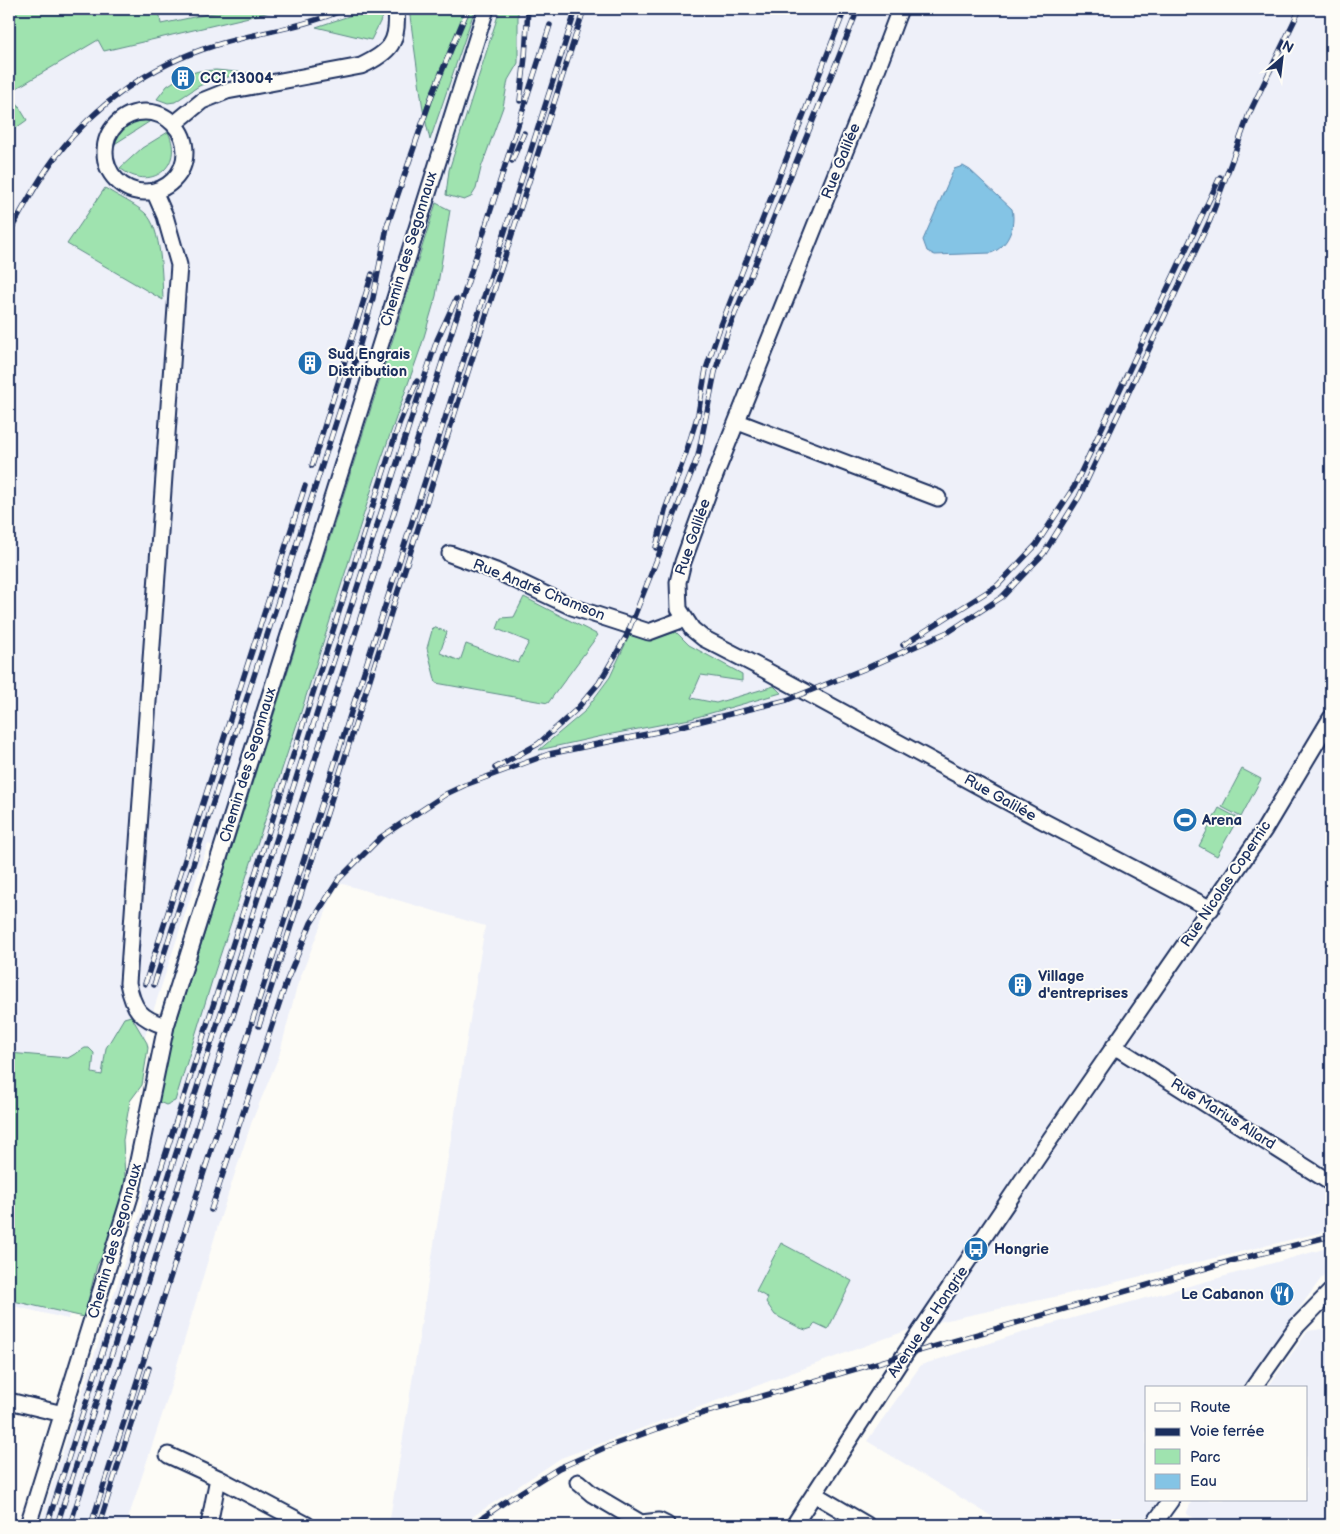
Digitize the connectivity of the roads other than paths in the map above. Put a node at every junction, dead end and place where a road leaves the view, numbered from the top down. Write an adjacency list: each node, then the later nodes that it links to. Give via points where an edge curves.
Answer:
1 (396, 9): 4 (street, via 398,22 394,41 379,58 361,66 227,90 202,101)
2 (486, 9): 12 (street, Chemin des Segonnaux)
3 (900, 9): 6 (street, Rue Galilée)
4 (174, 124): 5 (street, via 185,146 185,158 174,179); 5 (street, via 164,116 139,112 120,120 108,136 106,164 112,174 130,189)
5 (154, 191): 12 (street, via 179,265 128,984 131,1001 144,1017)
6 (738, 422): 7 (street); 9 (street, Rue Galilée, via 683,562 678,596)
7 (938, 498)
8 (450, 554): 9 (street, Rue André Chamson, via 572,606 649,632)
9 (684, 619): 11 (street, Rue Galilée, via 703,638)
10 (1331, 718): 11 (street, Rue Nicolas Copernic, via 1264,830)
11 (1210, 909): 13 (street, Rue Nicolas Copernic)
12 (166, 1026): 18 (street, Chemin des Segonnaux, via 132,1190)
13 (1114, 1046): 14 (street, Rue Marius Allard); 22 (street, Avenue de Hongrie)
14 (1331, 1182)
15 (1329, 1297): 16 (street, via 1297,1326)
16 (1254, 1386)
17 (9, 1401): 18 (street)
18 (63, 1414): 24 (street, Chemin des Segonnaux)
19 (168, 1456): 20 (street)
20 (218, 1478): 25 (street); 26 (street)
21 (578, 1482): 27 (street, via 641,1523 659,1521)
22 (814, 1494): 28 (street, Avenue de Hongrie); 29 (street)
23 (1170, 1502): 30 (street)
24 (28, 1525)
25 (209, 1525)
26 (306, 1525)
27 (667, 1525)
28 (794, 1525)
29 (868, 1525)
30 (1153, 1525)

